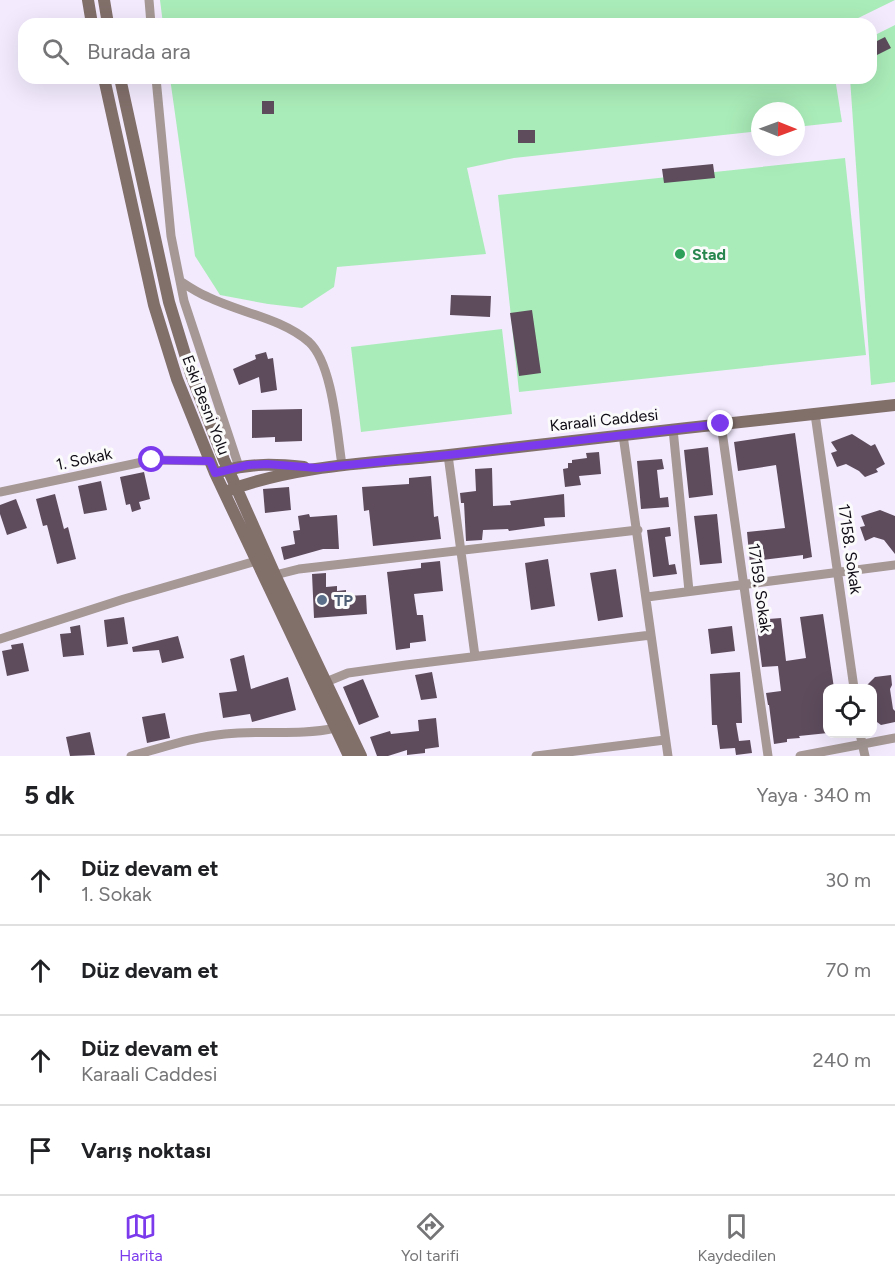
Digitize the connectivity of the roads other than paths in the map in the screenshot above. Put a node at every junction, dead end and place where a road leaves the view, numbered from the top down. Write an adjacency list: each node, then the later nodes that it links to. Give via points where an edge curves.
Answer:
1 (88, 0): 4 (main road)
2 (104, 0): 5 (main road)
3 (149, 0): 6 (street)
4 (91, 18)
5 (107, 18)
6 (150, 18)
7 (105, 84): 17 (main road, Eski Besni Yolu, via 161,330)
8 (121, 84): 19 (main road, Eski Besni Yolu, via 175,326 191,374)
9 (157, 84): 10 (street, via 171,236)
10 (180, 281): 18 (street, via 208,298 280,324 309,343 331,390); 19 (street)
11 (895, 405): 12 (main road, Karaali Caddesi)
12 (815, 414): 13 (main road, Karaali Caddesi); 29 (street, 17158. Sokak)
13 (721, 424): 14 (main road, Karaali Caddesi); 31 (street, 17159. Sokak)
14 (673, 429): 15 (main road, Karaali Caddesi); 32 (street)
15 (623, 435): 16 (main road, Karaali Caddesi); 25 (street)
16 (448, 455): 18 (main road, Karaali Caddesi); 26 (street)
17 (210, 461): 21 (main road, Eski Besni Yolu); 23 (street, 1. Sokak, via 152,460)
18 (342, 465): 20 (main road, Karaali Caddesi)
19 (234, 468): 20 (main road, via 267,464); 21 (main road); 22 (main road, Eski Besni Yolu)
20 (317, 468): 22 (main road)
21 (215, 473): 24 (main road, Eski Besni Yolu)
22 (237, 487): 24 (main road); 30 (main road, Eski Besni Yolu)
23 (0, 492)
24 (223, 492): 27 (main road, Eski Besni Yolu)
25 (638, 530): 26 (street); 33 (street)
26 (462, 551): 30 (street); 36 (street)
27 (256, 561): 35 (street); 39 (main road, Eski Besni Yolu)
28 (895, 565): 29 (street)
29 (838, 573): 31 (street); 38 (street, 17158. Sokak)
30 (275, 575): 37 (main road, Eski Besni Yolu)
31 (744, 584): 32 (street); 49 (street, 17159. Sokak)
32 (689, 591): 33 (street)
33 (646, 597): 34 (street)
34 (651, 636): 36 (street); 42 (street)
35 (0, 639)
36 (475, 656): 37 (street, via 348,673)
37 (326, 682): 46 (main road, Eski Besni Yolu)
38 (853, 684)
39 (335, 728): 44 (street, via 319,732 222,734); 45 (main road, Eski Besni Yolu)
40 (861, 738): 43 (street)
41 (895, 738): 43 (street)
42 (665, 740): 47 (street); 48 (street)
43 (862, 744): 50 (street); 51 (street)
44 (131, 756)
45 (349, 756)
46 (361, 756)
47 (536, 756)
48 (668, 756)
49 (768, 756)
50 (800, 756)
51 (865, 756)

